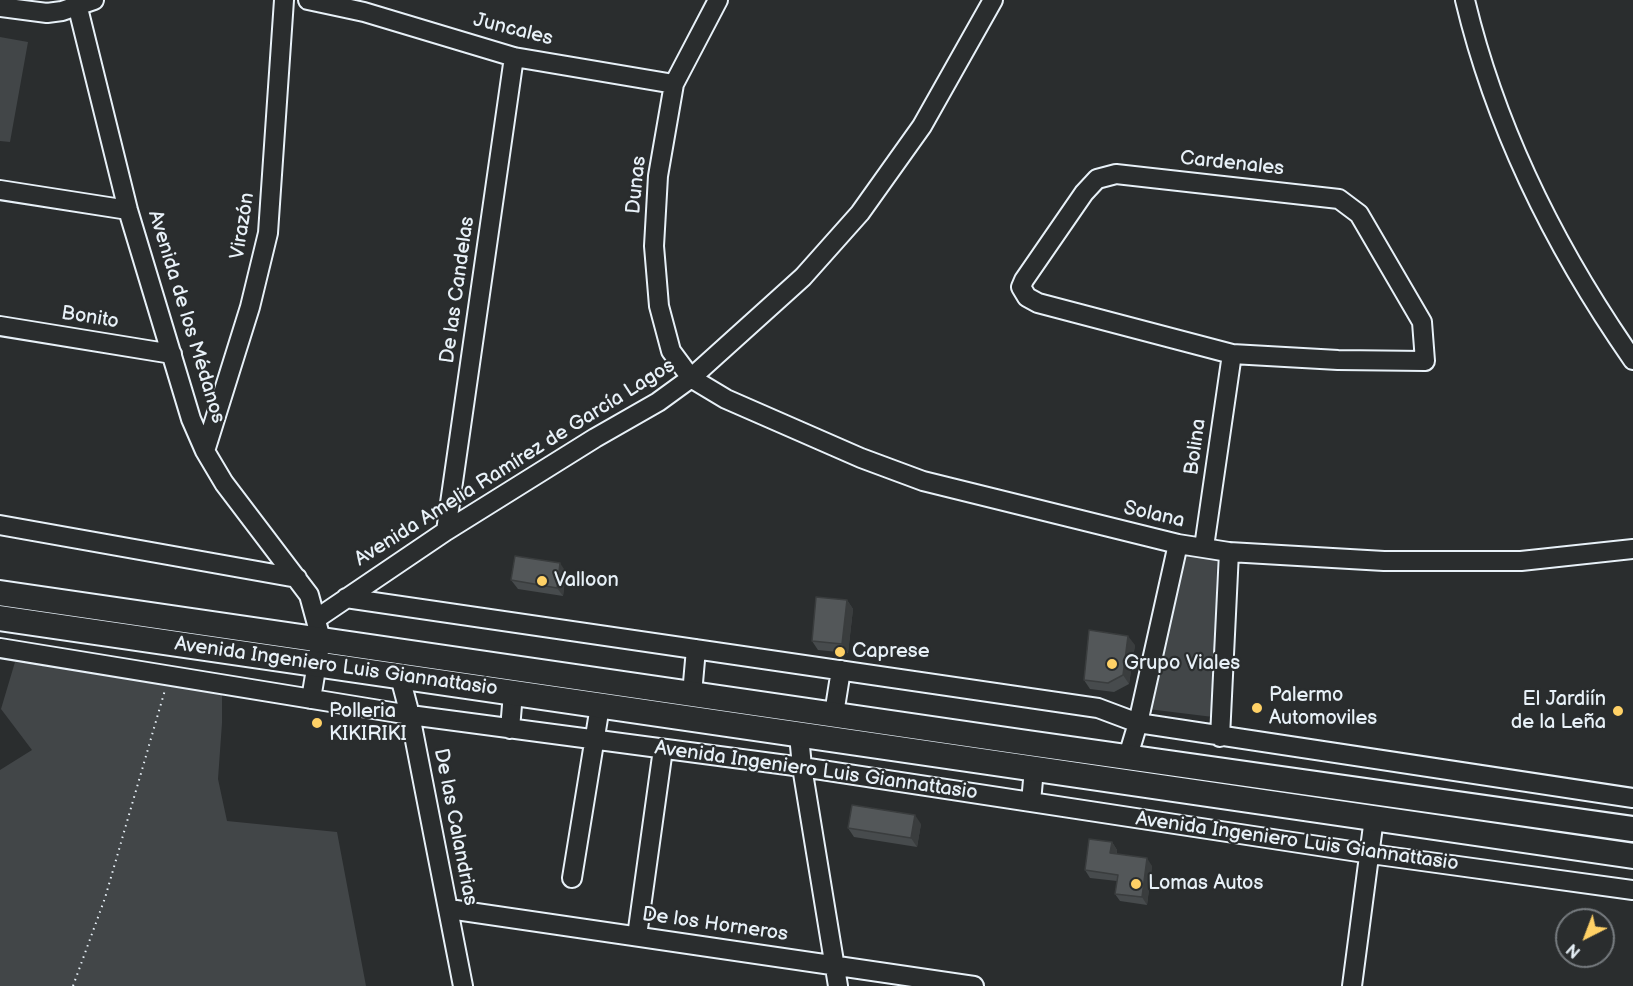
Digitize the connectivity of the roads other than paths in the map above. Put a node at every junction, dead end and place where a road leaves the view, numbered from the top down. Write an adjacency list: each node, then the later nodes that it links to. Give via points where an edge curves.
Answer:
1 (284, 0): 17 (street, Virazón, via 268,233 250,308)
2 (309, 0): 8 (street, Juncales, via 364,12)
3 (718, 0): 9 (street, Dunas)
4 (1466, 0): 15 (street, via 1489,82 1517,154 1559,242)
5 (989, 1): 16 (street, Avenida Amelia Ramírez de García Lagos, via 922,126 860,213 803,277)
6 (82, 2): 7 (street, via 47,13); 11 (street, Avenida de los Médanos)
7 (0, 7)
8 (514, 57): 9 (street, Juncales); 19 (street, De las Candelas)
9 (674, 84): 16 (street, Dunas, via 658,176 654,246 659,306 670,351)
10 (0, 190): 11 (street)
11 (128, 210): 13 (street, Avenida de los Médanos)
12 (0, 326): 13 (street, Bonito)
13 (172, 354): 17 (street, Avenida de los Médanos, via 191,419)
14 (1233, 354): 14 (street, Cardenales, via 1425,361 1422,322 1359,214 1339,199 1116,174 1097,179 1021,287 1027,297 1038,303); 21 (street, Bolina)
15 (1633, 360)
16 (691, 378): 19 (street, Avenida Amelia Ramírez de García Lagos); 20 (street, Solana, via 796,431 923,481)
17 (205, 450): 24 (street, Avenida de los Médanos, via 224,483)
18 (0, 525): 24 (street)
19 (446, 531): 26 (street, Avenida Amelia Ramírez de García Lagos)
20 (1178, 544): 21 (street, Solana); 40 (street)
21 (1204, 547): 23 (street, Solana)
22 (1633, 549): 23 (street, Solana, via 1521,561 1447,562)
23 (1229, 552): 43 (street)
24 (297, 578): 28 (street, Avenida de los Médanos, via 309,595)
25 (0, 593): 28 (main road, Avenida Ingeniero Luis Giannattasio)
26 (346, 598): 28 (street, Avenida Amelia Ramírez de García Lagos); 30 (street)
27 (0, 618): 31 (main road, Avenida Ingeniero Luis Giannattasio)
28 (318, 629): 31 (street); 35 (main road, Avenida Ingeniero Luis Giannattasio)
29 (0, 648): 36 (street, Avenida Ingeniero Luis Giannattasio)
30 (696, 649): 32 (street); 35 (street)
31 (318, 665): 33 (main road, Avenida Ingeniero Luis Giannattasio); 36 (street)
32 (841, 670): 38 (street); 40 (street, via 1098,708)
33 (400, 677): 34 (main road, Avenida Ingeniero Luis Giannattasio); 39 (street, De las Calandrias)
34 (513, 693): 37 (main road, Avenida Ingeniero Luis Giannattasio); 41 (street)
35 (692, 694): 38 (main road, Avenida Ingeniero Luis Giannattasio)
36 (311, 699): 39 (street, Avenida Ingeniero Luis Giannattasio)
37 (600, 706): 42 (main road, Avenida Ingeniero Luis Giannattasio); 44 (street)
38 (834, 714): 46 (main road, Avenida Ingeniero Luis Giannattasio)
39 (410, 715): 41 (street, Avenida Ingeniero Luis Giannattasio); 57 (street, De las Calandrias)
40 (1138, 723): 43 (street); 46 (street)
41 (510, 729): 44 (street, Avenida Ingeniero Luis Giannattasio)
42 (799, 735): 47 (street); 48 (main road, Avenida Ingeniero Luis Giannattasio)
43 (1220, 737): 49 (street)
44 (594, 740): 45 (street, Avenida Ingeniero Luis Giannattasio); 55 (street)
45 (663, 749): 47 (street, Avenida Ingeniero Luis Giannattasio); 58 (street)
46 (1128, 756): 52 (main road, Avenida Ingeniero Luis Giannattasio)
47 (802, 767): 50 (street, Avenida Ingeniero Luis Giannattasio); 59 (street)
48 (1034, 769): 50 (street); 51 (main road, Avenida Ingeniero Luis Giannattasio)
49 (1633, 798)
50 (1031, 802): 53 (street, Avenida Ingeniero Luis Giannattasio)
51 (1374, 818): 53 (street); 54 (main road, Avenida Ingeniero Luis Giannattasio)
52 (1633, 829)
53 (1371, 854): 56 (street, Avenida Ingeniero Luis Giannattasio); 63 (street)
54 (1633, 856)
55 (572, 878)
56 (1633, 890)
57 (449, 909): 58 (street, De los Horneros); 60 (street, De las Calandrias)
58 (637, 936): 59 (street, De los Horneros)
59 (833, 964): 61 (street); 62 (street, De los Horneros)
60 (463, 986)
61 (837, 986)
62 (974, 986)
63 (1352, 986)

